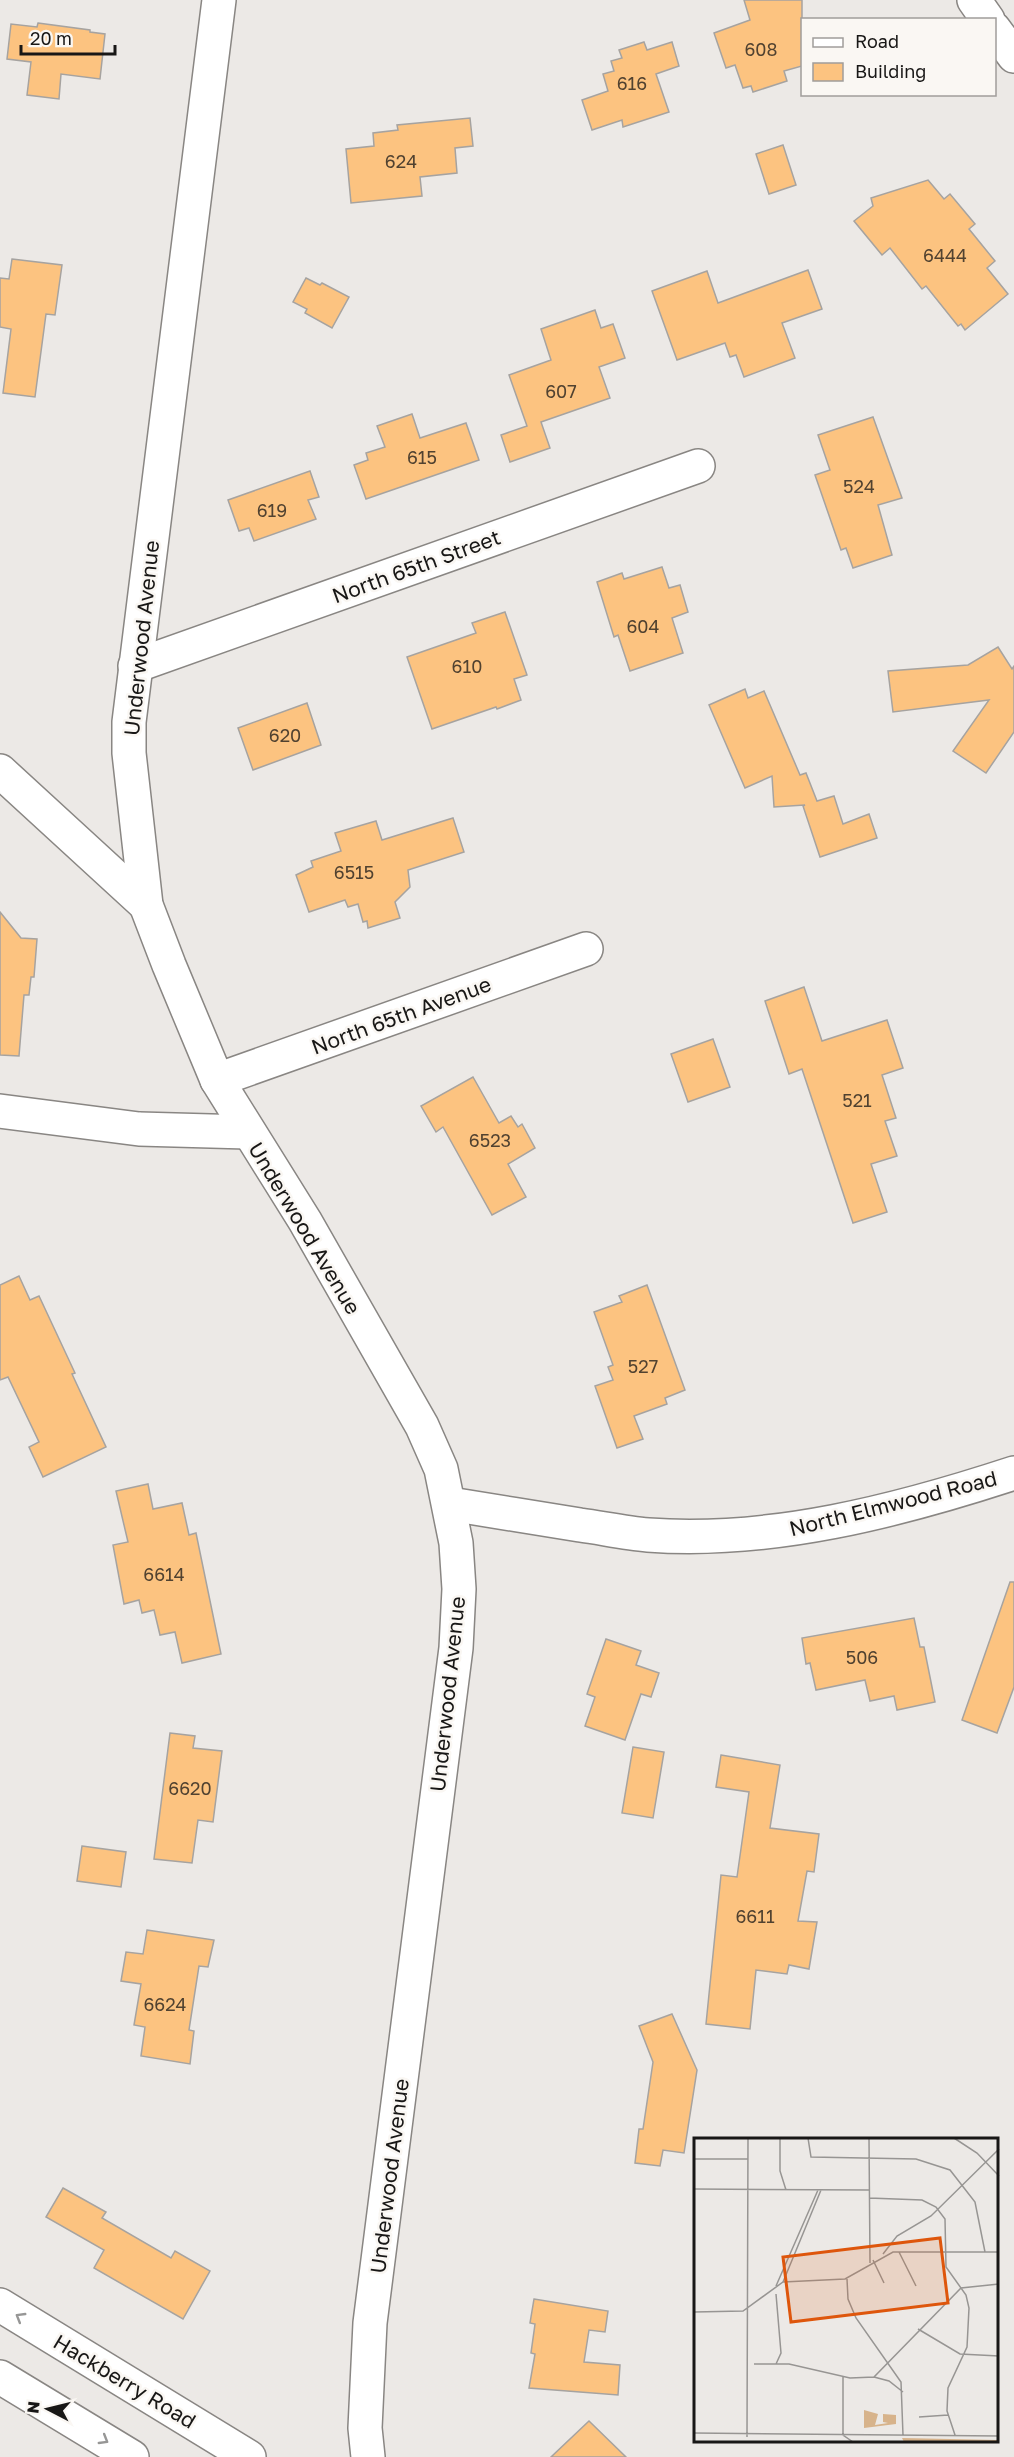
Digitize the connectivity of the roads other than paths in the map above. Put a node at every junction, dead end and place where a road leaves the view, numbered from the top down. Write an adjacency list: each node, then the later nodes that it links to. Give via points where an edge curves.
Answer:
1 (219, 0): 7 (main road, Underwood Avenue)
2 (974, 0): 3 (main road)
3 (987, 18)
4 (996, 32): 5 (main road)
5 (1014, 56)
6 (698, 466): 7 (main road, North 65th Street)
7 (135, 666): 9 (main road, Underwood Avenue, via 129,753)
8 (0, 771): 9 (main road)
9 (146, 905): 11 (main road, Underwood Avenue)
10 (586, 949): 11 (main road, North 65th Avenue)
11 (217, 1080): 13 (main road, Underwood Avenue)
12 (0, 1111): 13 (main road, via 140,1129)
13 (247, 1132): 15 (main road, Underwood Avenue, via 305,1221 422,1426 441,1469)
14 (1014, 1473): 15 (main road, North Elmwood Road, via 818,1525 748,1534 646,1535)
15 (450, 1504): 20 (main road, Underwood Avenue, via 459,1589 456,1648 370,2323 365,2427)
16 (0, 2305): 19 (main road, Hackberry Road, one-way to 16)
17 (0, 2377): 18 (main road, one-way to 18)
18 (132, 2457)
19 (249, 2457)
20 (368, 2457)

